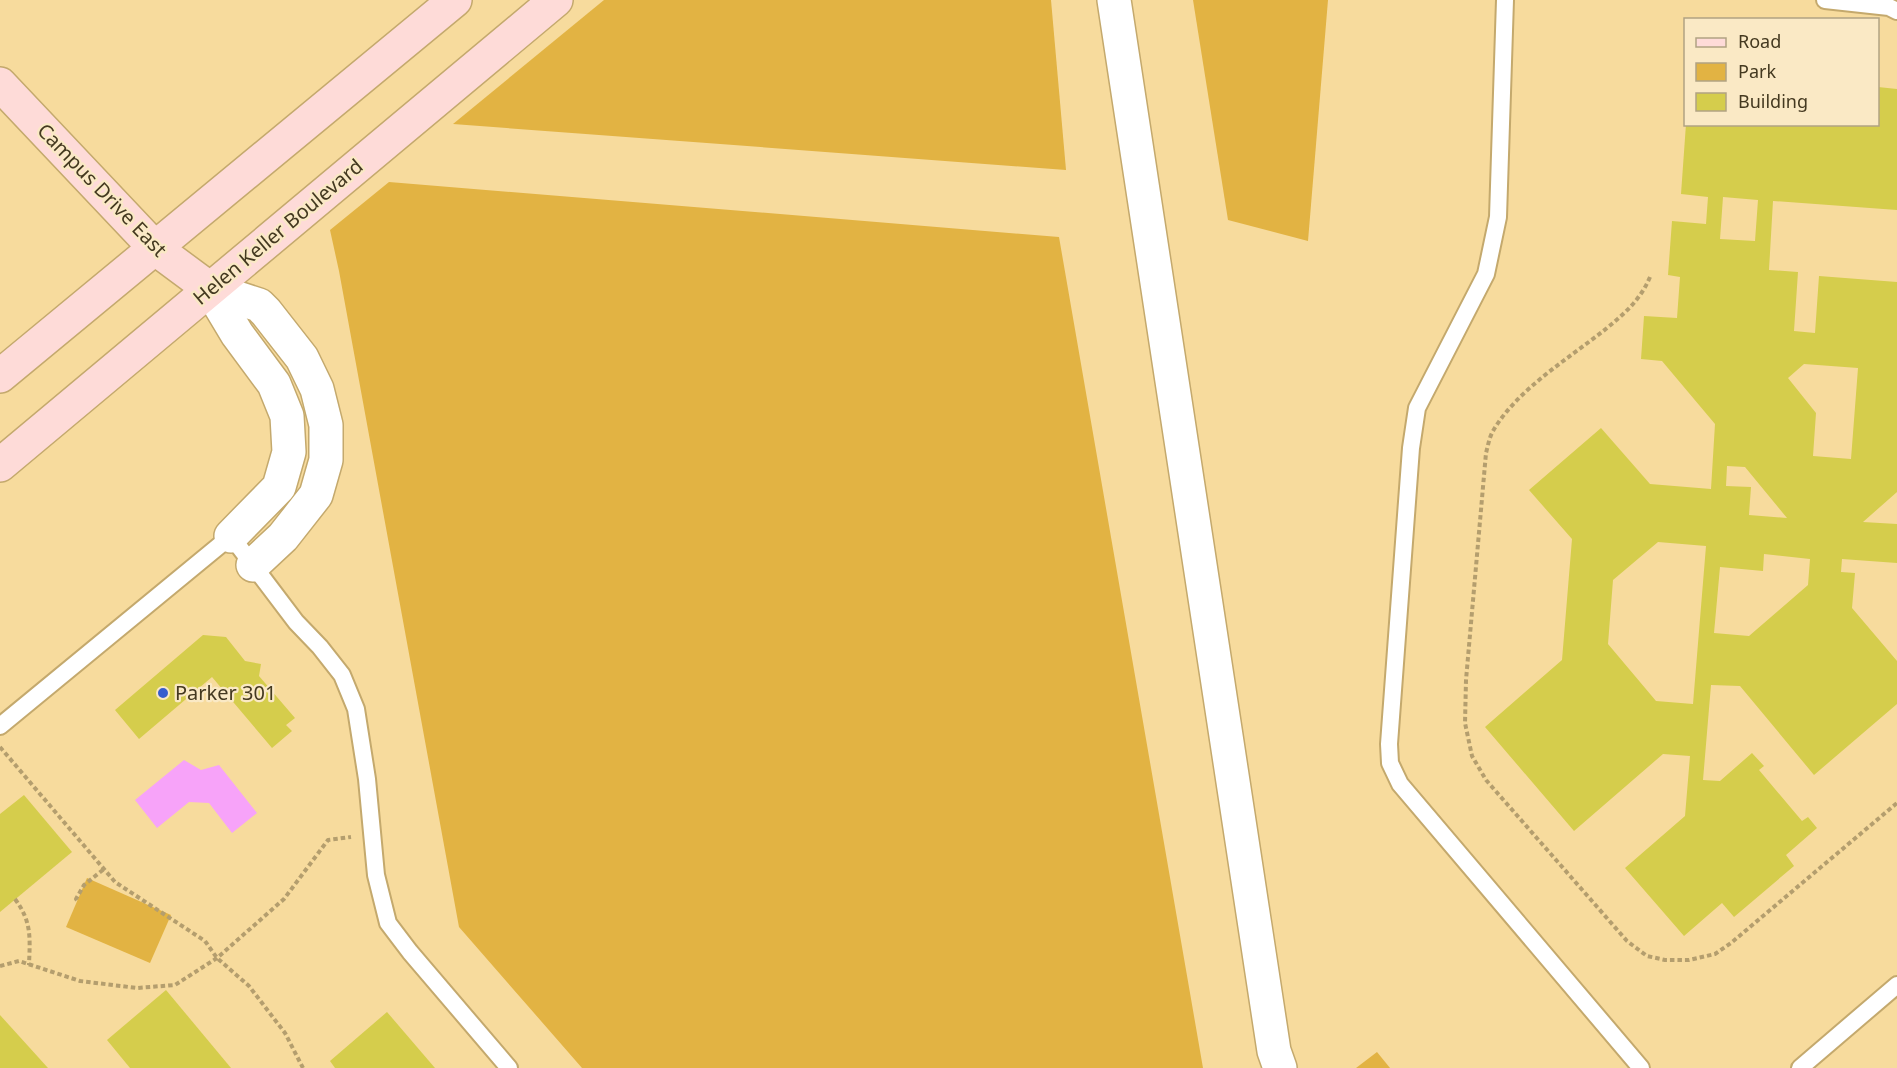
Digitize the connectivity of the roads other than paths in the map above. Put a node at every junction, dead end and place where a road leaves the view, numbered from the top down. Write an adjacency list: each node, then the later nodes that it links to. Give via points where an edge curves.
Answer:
1 (455, 0): 8 (street)
2 (556, 0): 9 (street, Helen Keller Boulevard)
3 (1114, 0): 17 (street, via 1274,1051)
4 (1505, 0): 18 (lane, via 1496,228 1486,274 1417,408 1390,763 1400,784)
5 (1825, 0): 6 (lane)
6 (1897, 11)
7 (0, 84): 8 (street, Campus Drive East)
8 (156, 249): 9 (street, Campus Drive East); 10 (street)
9 (210, 289): 11 (street, Helen Keller Boulevard); 12 (street, via 274,384 287,416 289,452 279,487); 13 (street, via 259,305 266,312 302,358 317,389 326,425 326,460 316,495 283,537)
10 (0, 376)
11 (0, 465)
12 (231, 536): 13 (lane); 14 (lane)
13 (253, 565): 16 (lane, via 342,675 356,709 376,875 388,923)
14 (1, 724)
15 (1897, 985): 19 (lane)
16 (509, 1068)
17 (1280, 1068)
18 (1641, 1068)
19 (1800, 1068)

